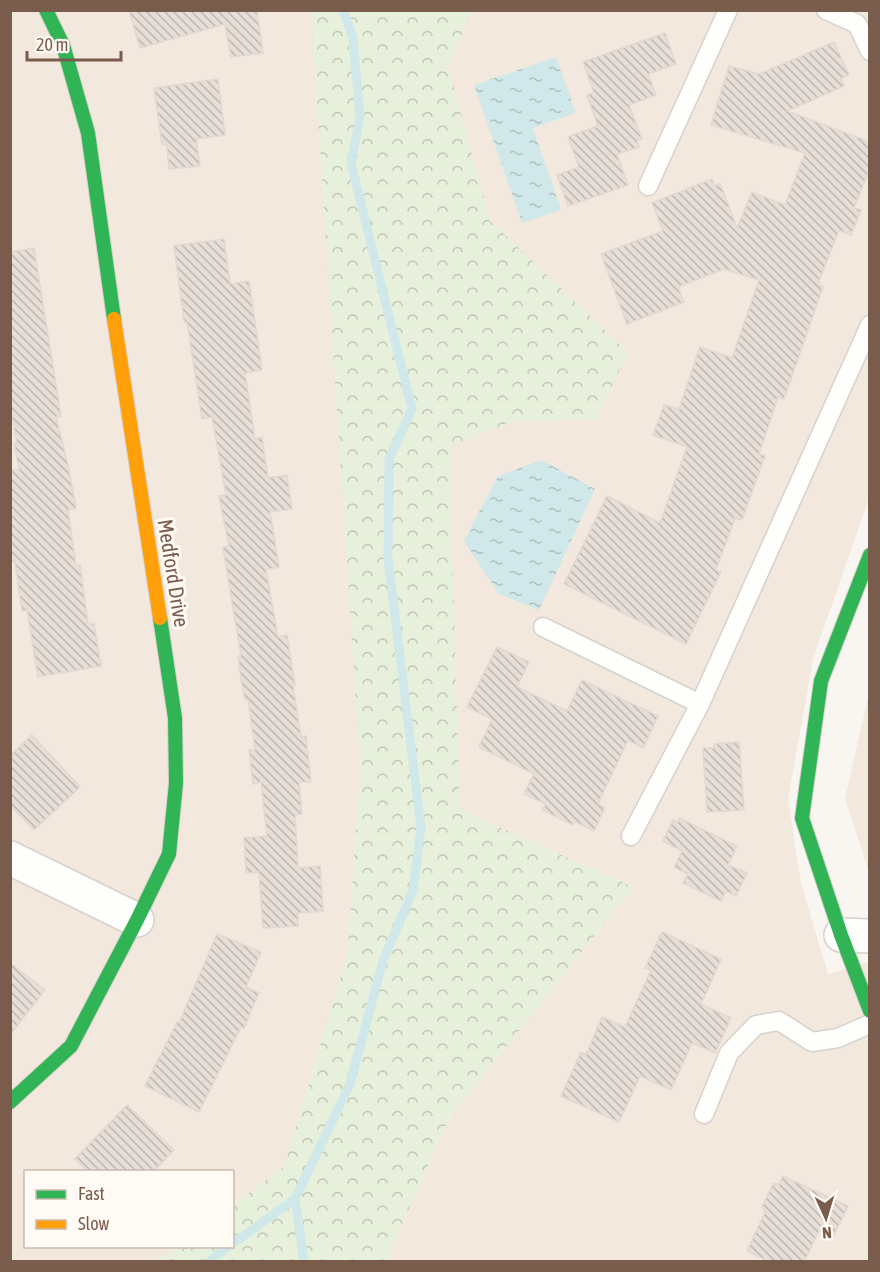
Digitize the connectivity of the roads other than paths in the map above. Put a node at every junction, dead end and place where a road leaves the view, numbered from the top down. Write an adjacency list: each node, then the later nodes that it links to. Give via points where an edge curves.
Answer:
1 (46, 10): 12 (street, Medford Drive, via 63,45 88,133 175,718 176,783 169,854)
2 (728, 10): 5 (lane)
3 (826, 10): 4 (lane, via 857,24)
4 (870, 51)
5 (648, 186)
6 (870, 325): 9 (lane)
7 (870, 555): 13 (street, via 821,681 802,818)
8 (543, 627): 9 (lane)
9 (700, 704): 10 (lane)
10 (631, 836)
11 (10, 858): 12 (street)
12 (137, 920): 16 (street, Medford Drive, via 71,1046)
13 (855, 936): 14 (street)
14 (870, 1011)
15 (870, 1024): 17 (lane, via 838,1038 812,1042 778,1021 756,1025 729,1053)
16 (10, 1102)
17 (704, 1114)

